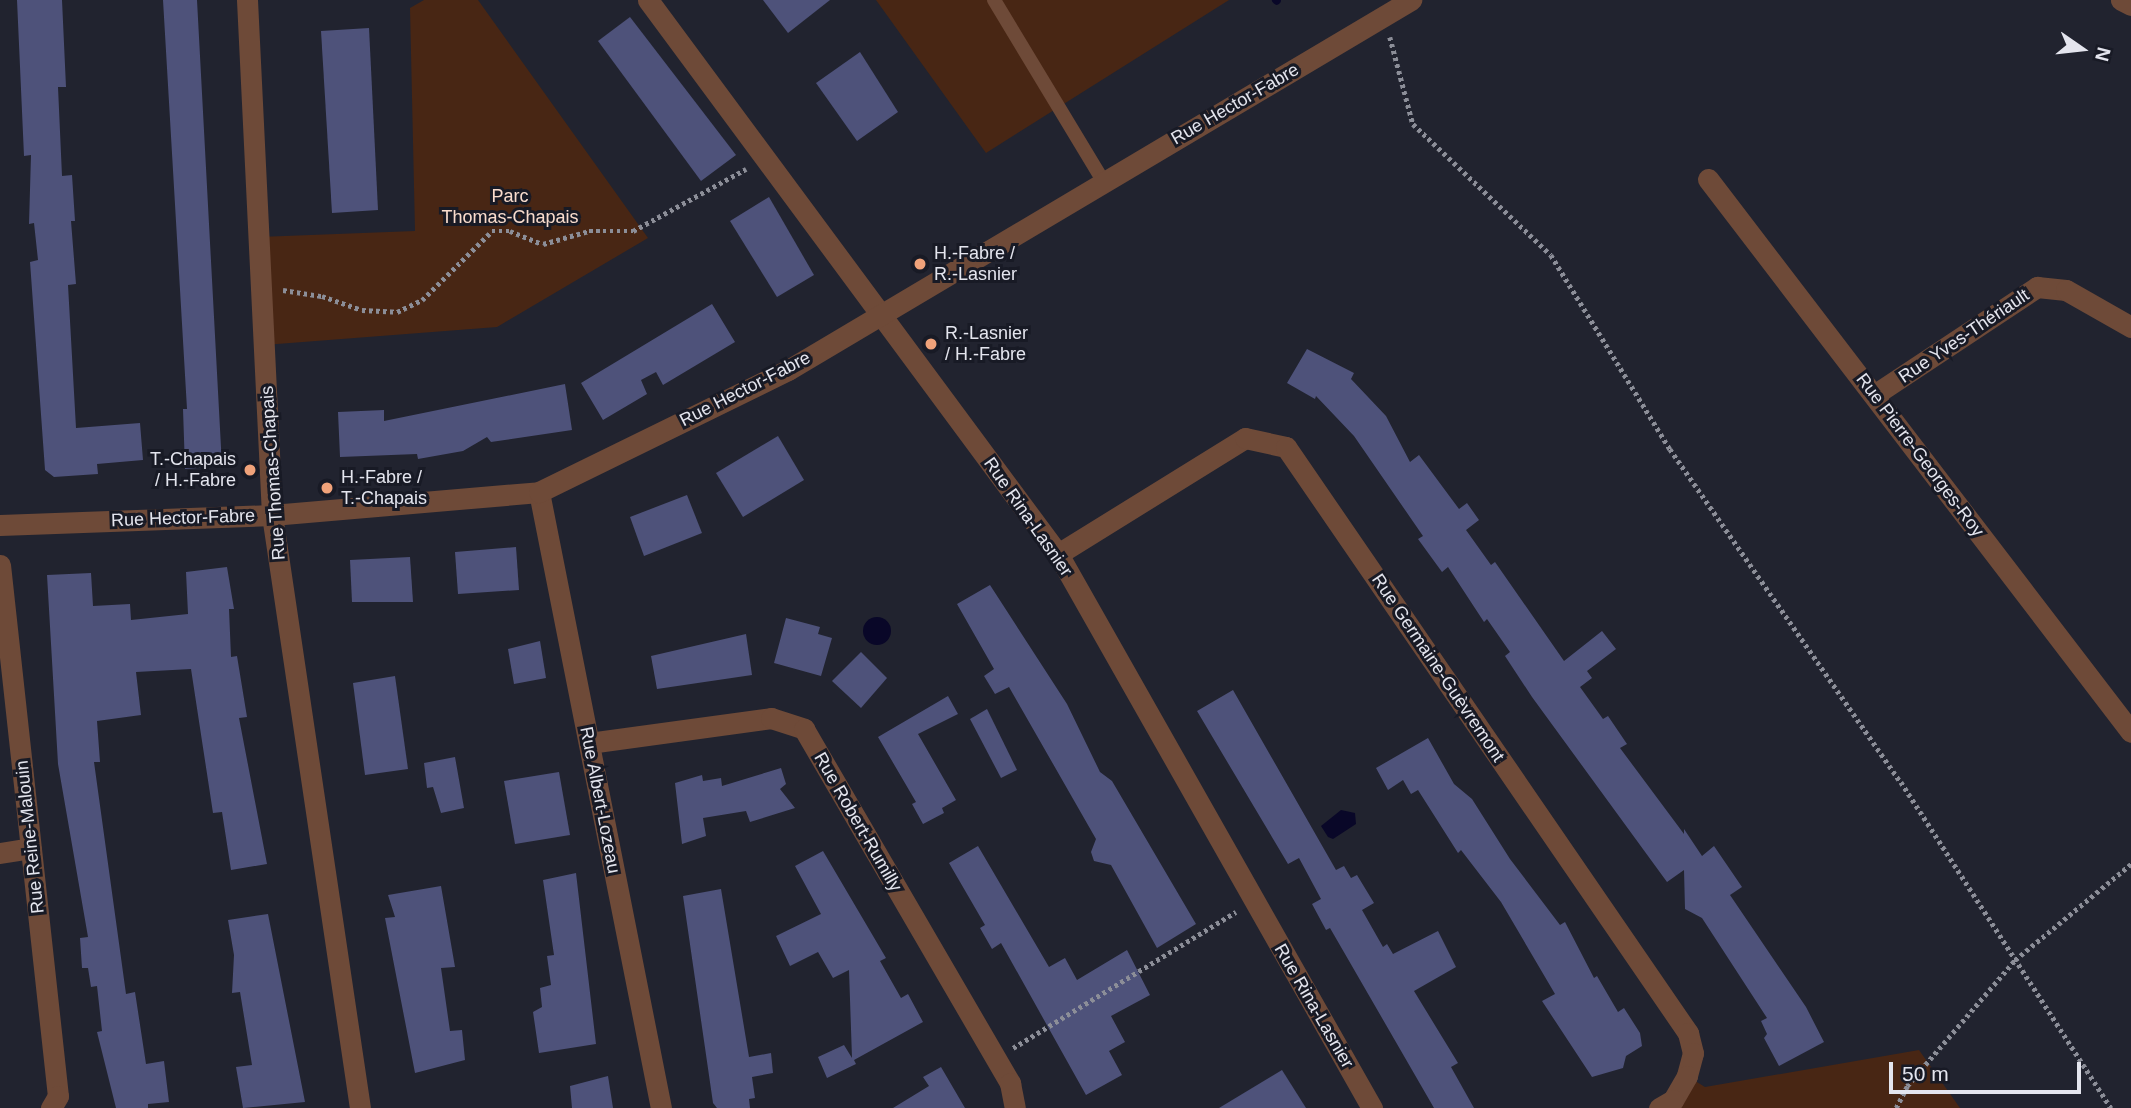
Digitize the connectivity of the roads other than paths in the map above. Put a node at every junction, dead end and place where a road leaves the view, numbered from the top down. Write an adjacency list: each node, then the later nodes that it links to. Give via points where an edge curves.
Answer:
1 (247, 0): 13 (street, Rue Thomas-Chapais)
2 (648, 0): 9 (street, Rue Rina-Lasnier)
3 (994, 0): 8 (lane)
4 (1410, 0): 8 (street, Rue Hector-Fabre)
5 (2122, 0): 6 (street)
6 (2131, 5)
7 (1709, 179): 11 (street, Rue Pierre-Georges-Roy)
8 (1104, 181): 9 (street, Rue Hector-Fabre)
9 (880, 314): 12 (street, Rue Hector-Fabre, via 788,370); 15 (street, Rue Rina-Lasnier)
10 (2131, 327): 11 (street, Rue Yves-Thériault, via 2066,290 2038,287)
11 (1874, 395): 17 (street, Rue Pierre-Georges-Roy)
12 (539, 492): 13 (street, Rue Hector-Fabre); 18 (street, Rue Albert-Lozeau)
13 (272, 515): 14 (street, Rue Hector-Fabre); 22 (street, Rue Thomas-Chapais)
14 (0, 525)
15 (1058, 554): 25 (street, Rue Rina-Lasnier); 26 (street, Rue Germaine-Guèvremont, via 1245,438 1286,447 1688,1033 1693,1053 1687,1076 1673,1100)
16 (0, 565): 19 (street, Rue Reine-Malouin)
17 (2131, 732)
18 (589, 743): 23 (street, Rue Albert-Lozeau); 24 (street, Rue Robert-Rumilly, via 771,718 804,729 1010,1083)
19 (31, 848): 20 (street); 21 (street, Rue Reine-Malouin, via 58,1096)
20 (0, 853)
21 (51, 1108)
22 (360, 1108)
23 (661, 1108)
24 (1015, 1108)
25 (1372, 1108)
26 (1659, 1108)

